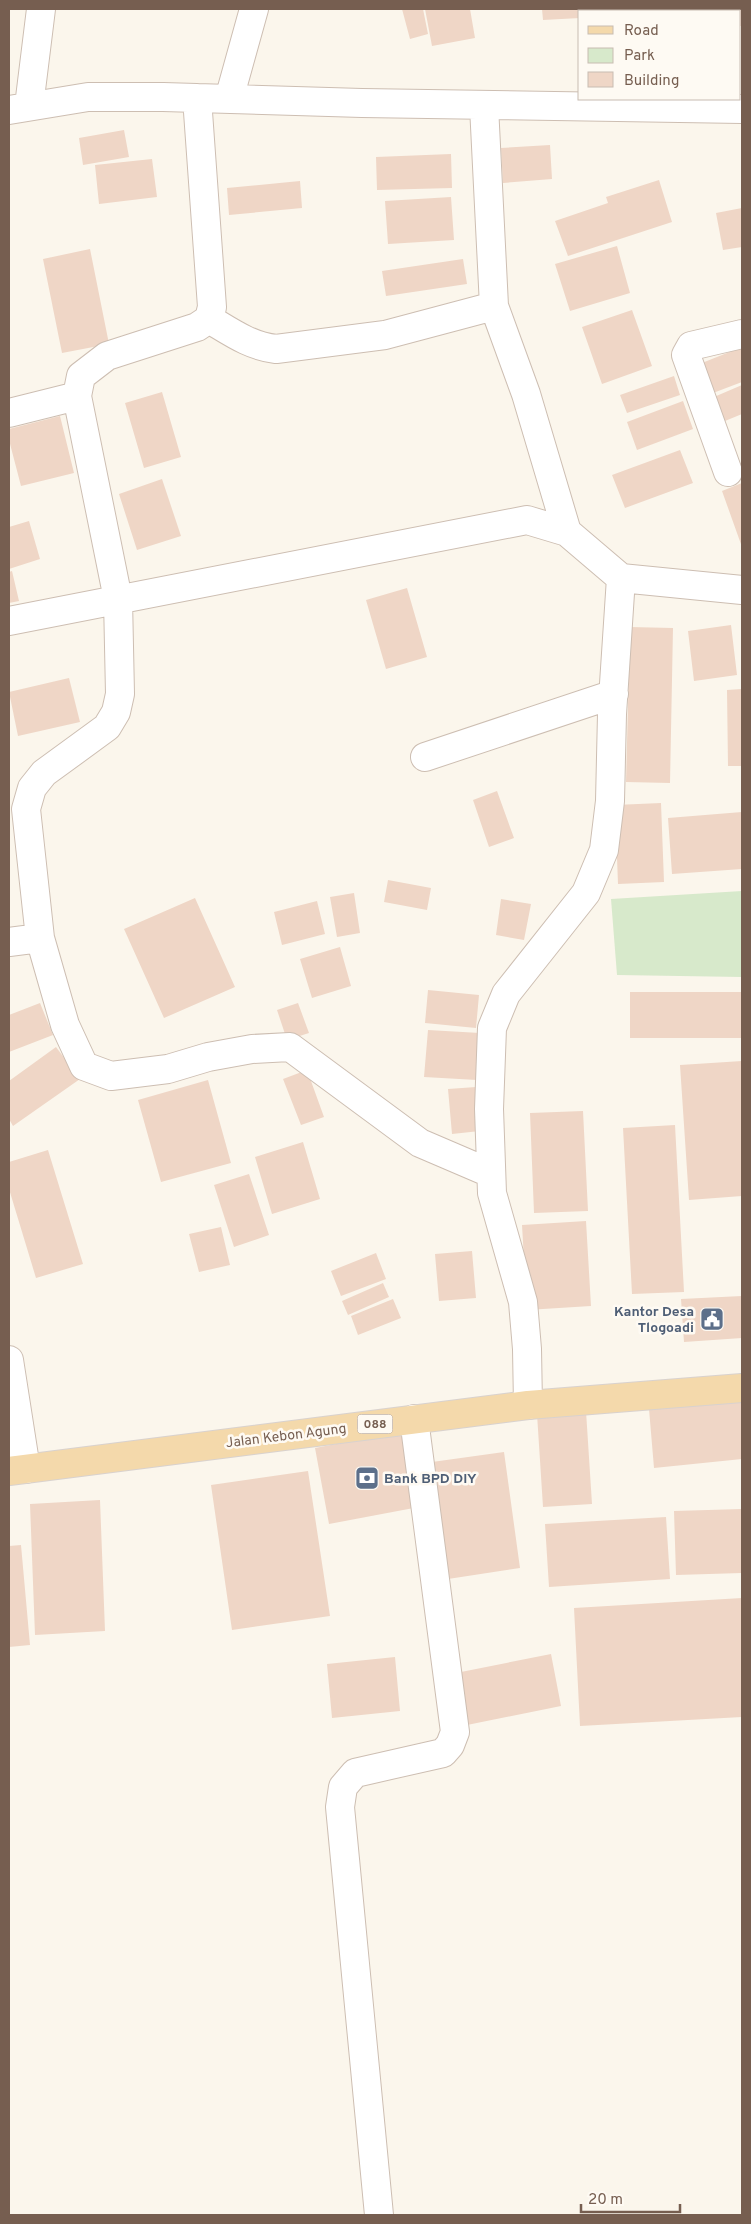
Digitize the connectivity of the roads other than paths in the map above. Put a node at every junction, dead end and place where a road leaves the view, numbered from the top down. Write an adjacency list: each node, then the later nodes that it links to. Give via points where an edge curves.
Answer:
1 (41, 9): 6 (street)
2 (254, 9): 4 (street)
3 (196, 98): 4 (street); 6 (street, via 88,98); 9 (street, via 212,307)
4 (229, 99): 5 (street)
5 (484, 106): 7 (street); 8 (street)
6 (19, 108)
7 (742, 109)
8 (494, 306): 9 (street, via 385,335 276,350 248,343); 14 (street, via 526,394)
9 (209, 318): 11 (street, via 197,327 107,356 81,376)
10 (742, 334): 13 (street, via 691,346 686,355)
11 (77, 396): 12 (street); 17 (street)
12 (9, 413)
13 (728, 472)
14 (567, 532): 15 (street); 17 (street, via 527,520)
15 (621, 578): 16 (street); 19 (street)
16 (742, 590)
17 (118, 599): 18 (street); 21 (street, via 120,694 116,712 107,727 44,773 32,788 26,808)
18 (9, 621)
19 (614, 694): 20 (street); 23 (street, via 610,801 604,850 586,893 506,994 492,1028)
20 (425, 757)
21 (40, 938): 22 (street); 23 (street, via 65,1025 84,1066 111,1076 168,1069 252,1049 290,1047 420,1143)
22 (9, 942)
23 (490, 1172): 26 (street, via 500,1230 523,1302)
24 (9, 1360): 28 (street)
25 (742, 1388): 26 (main road, Jalan Kebon Agung / 088)
26 (528, 1405): 27 (main road, Jalan Kebon Agung / 088)
27 (414, 1418): 28 (main road, Jalan Kebon Agung / 088); 29 (street, via 455,1732 450,1745 442,1753 355,1773 343,1787 340,1807)
28 (17, 1470)
29 (379, 2215)

